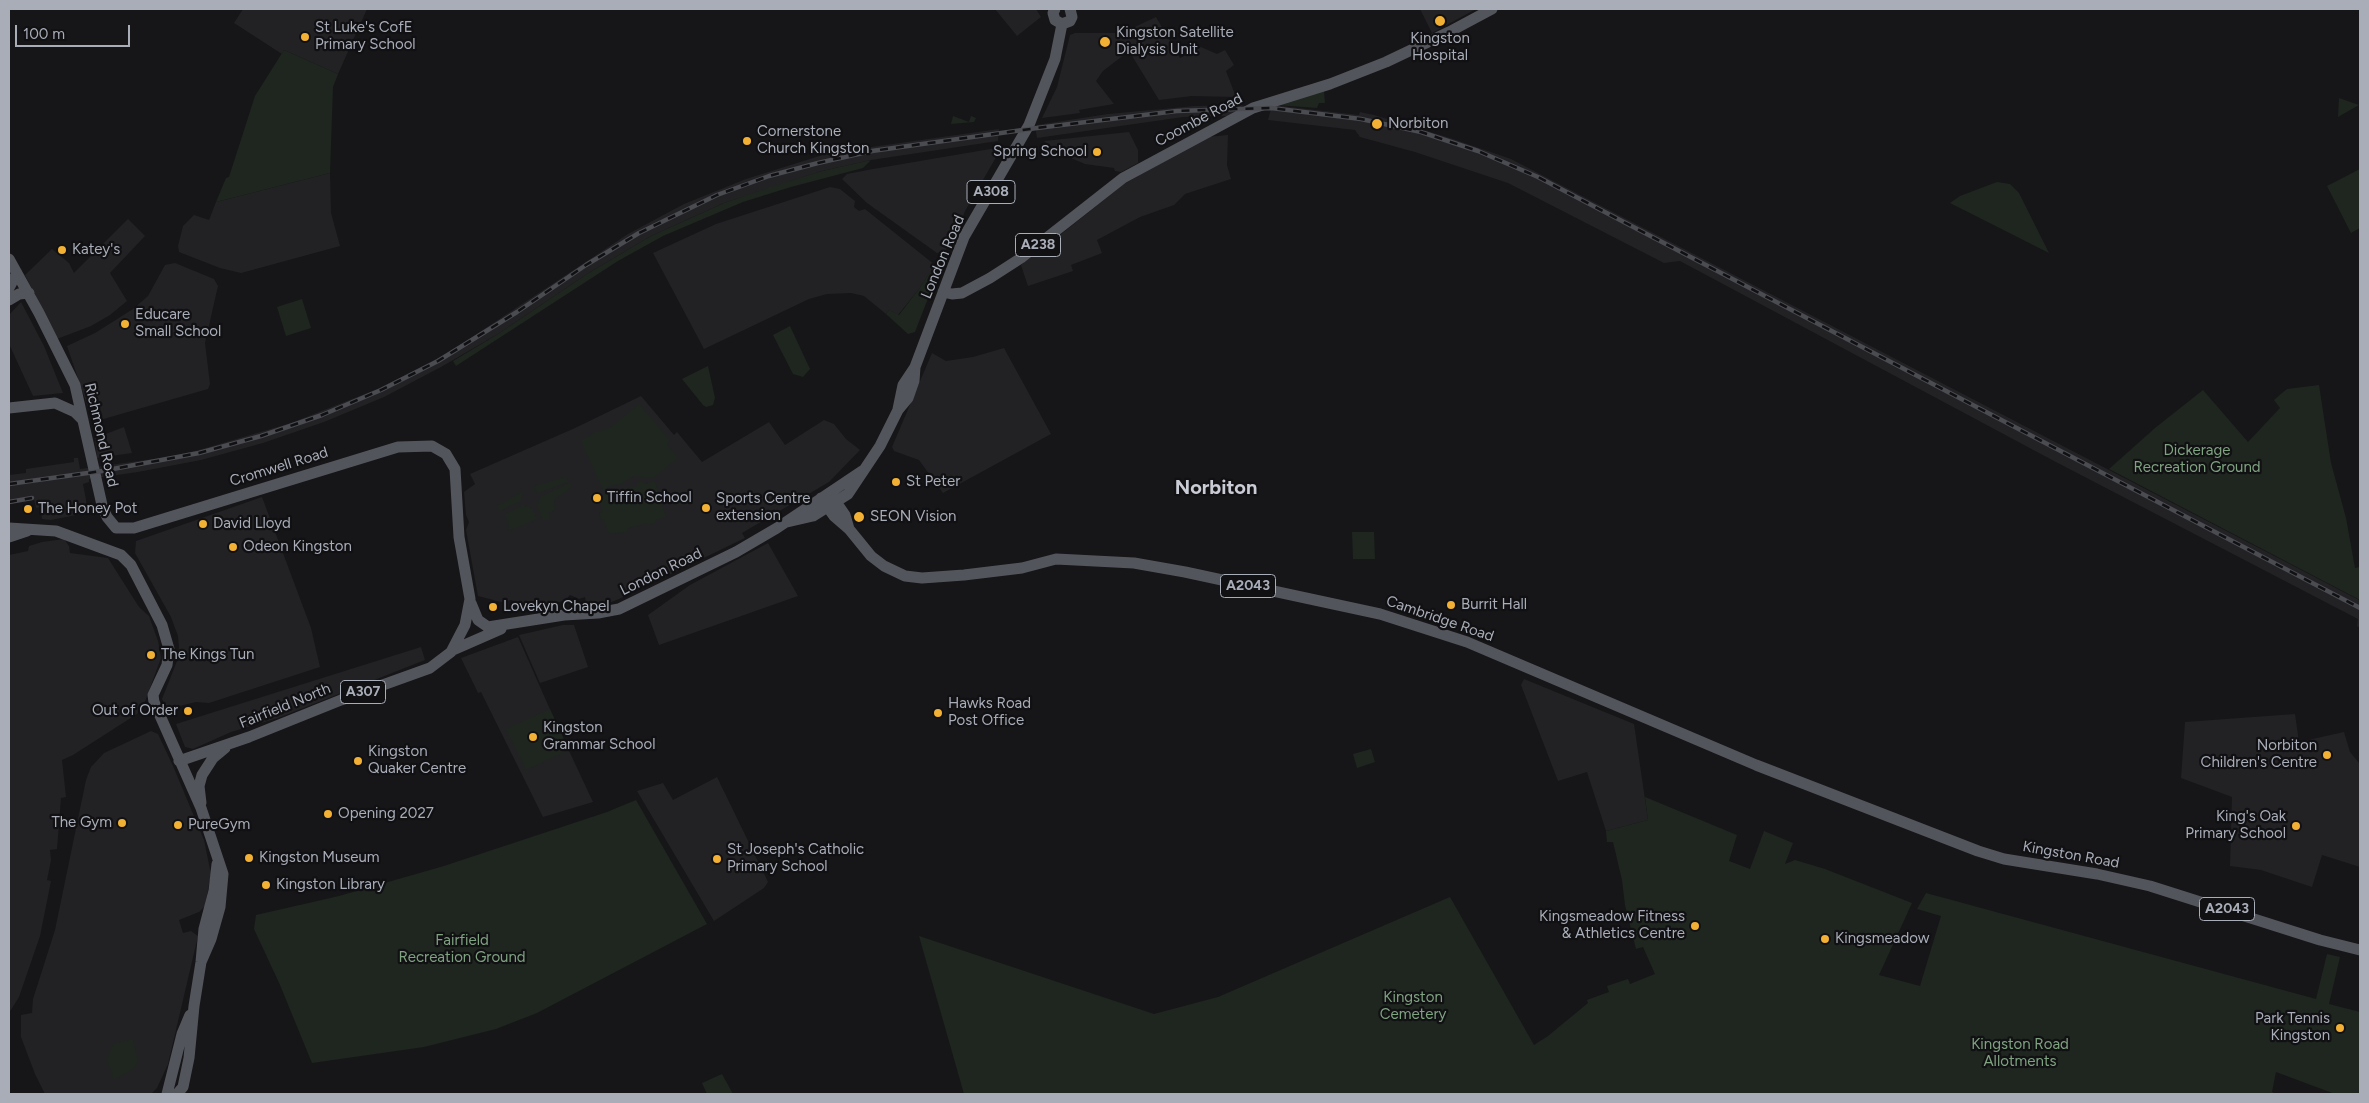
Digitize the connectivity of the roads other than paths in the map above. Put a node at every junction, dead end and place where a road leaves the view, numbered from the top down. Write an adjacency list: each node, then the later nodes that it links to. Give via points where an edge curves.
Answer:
1 (1055, 9): 4 (main road, via 1055,20)
2 (1070, 9): 4 (main road, A308, via 1070,21)
3 (1492, 9): 8 (main road, Coombe Road / A238, via 1386,62 1239,116 1124,178 1021,258 990,278 962,293)
4 (1062, 24): 8 (main road, London Road / A308, via 1055,59 1029,125 964,238)
5 (9, 259): 6 (main road, Richmond Road / A307)
6 (17, 273): 7 (main road); 9 (main road, Richmond Road / A307)
7 (9, 288)
8 (943, 292): 13 (main road, London Road / A308, via 915,368 910,394 863,470)
9 (28, 294): 10 (main road, via 19,294); 12 (main road, Richmond Road / A307, via 75,385)
10 (9, 300)
11 (9, 408): 12 (main road, via 55,403 75,412)
12 (83, 420): 16 (main road, Richmond Road / A307, via 107,517 113,526)
13 (829, 500): 19 (main road, London Road / A308, via 812,516 787,522 736,552 619,609); 23 (main road, Cambridge Road / A2043, via 845,515 849,529 871,556 884,566 912,577 1030,566 1056,559 1152,565 1405,621 1483,649)
14 (9, 528): 15 (main road, A307)
15 (31, 529): 17 (main road); 22 (main road, A307, via 56,531 111,550 131,565 166,636 169,649 167,665 153,698)
16 (127, 529): 18 (main road, Cromwell Road / A307, via 398,447 432,446 450,459 455,470 459,538)
17 (9, 537)
18 (470, 598): 19 (main road, A308, via 476,618 482,624 494,627); 20 (main road, A307, via 465,625)
19 (508, 625): 20 (main road, A308)
20 (452, 650): 21 (main road, Fairfield North / A307, via 430,668)
21 (232, 743): 22 (main road, Fairfield North / A307); 24 (main road, A307, via 213,758 202,775 199,786)
22 (179, 761): 24 (main road, A307)
23 (1781, 774): 25 (main road, Kingston Road / A2043, via 1988,854 2150,886)
24 (201, 808): 26 (main road, A307, via 223,874 222,893 202,962)
25 (2360, 950)
26 (194, 1006): 27 (main road, A307, via 182,1034); 28 (main road, A307, via 186,1077)
27 (167, 1094)
28 (177, 1094)

